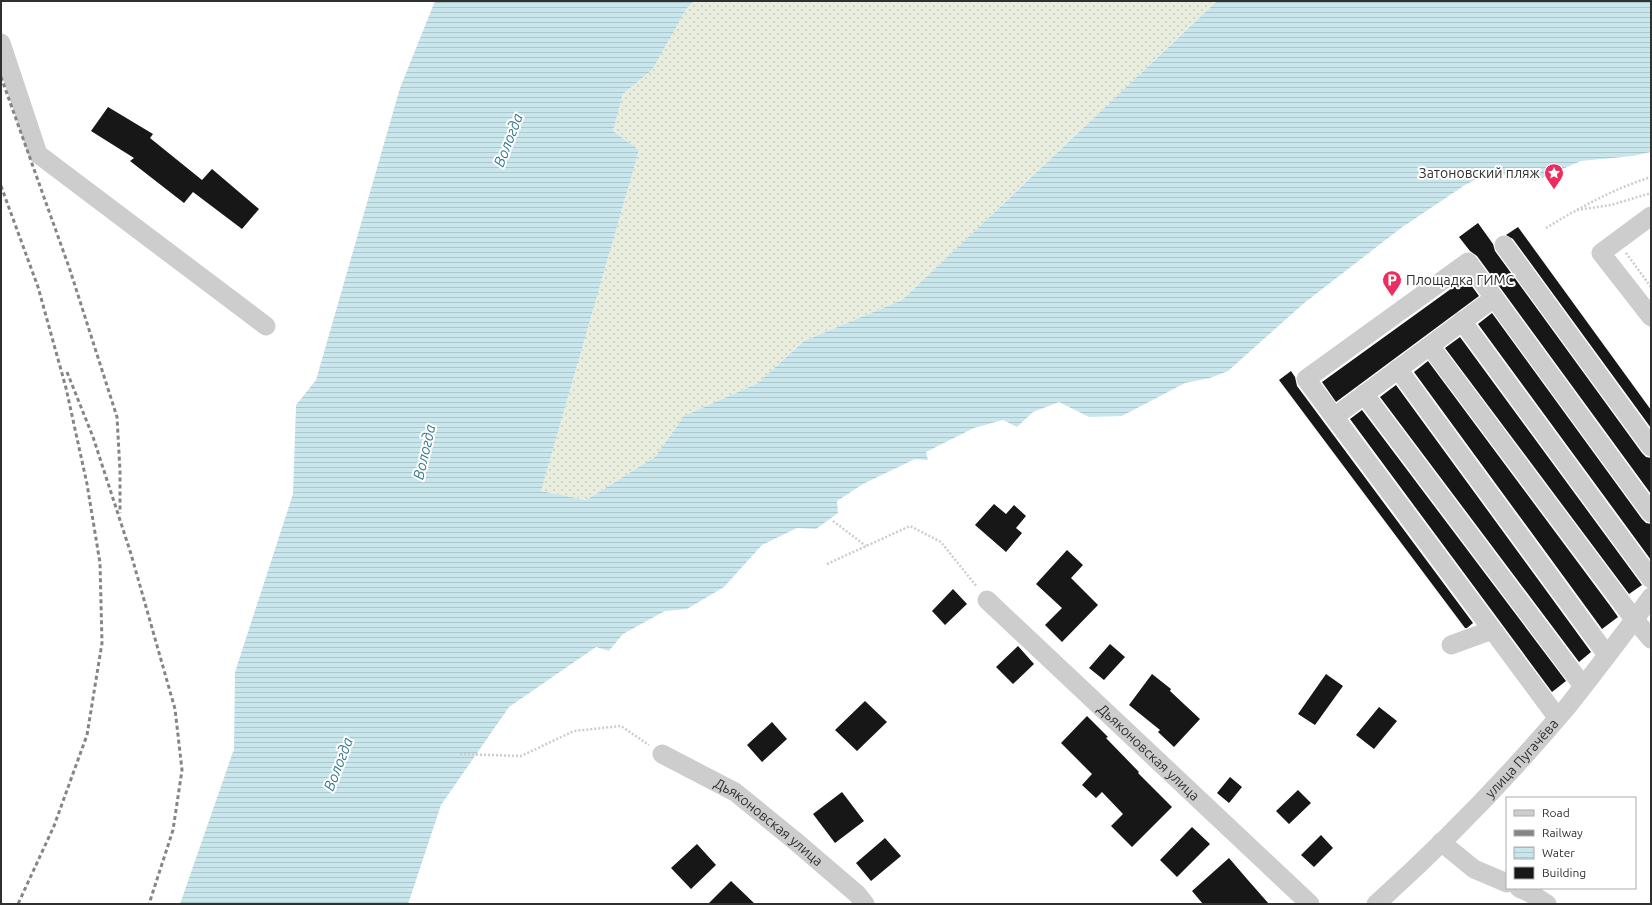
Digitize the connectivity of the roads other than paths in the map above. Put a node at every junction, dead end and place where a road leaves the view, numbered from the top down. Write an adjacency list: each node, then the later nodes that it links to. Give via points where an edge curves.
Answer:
1 (1, 43): 7 (street, via 38,154)
2 (1651, 216): 5 (street, via 1602,253)
3 (1504, 245): 12 (street)
4 (1494, 298): 6 (street); 11 (street, via 1468,262 1306,379); 13 (street)
5 (1651, 317)
6 (1462, 321): 8 (street); 14 (street)
7 (266, 326)
8 (1430, 346): 9 (street); 17 (street)
9 (1398, 369): 10 (street); 21 (street)
10 (1364, 394): 11 (street); 22 (street)
11 (1334, 417): 18 (street)
12 (1651, 447)
13 (1651, 513)
14 (1651, 579)
15 (1651, 597): 17 (street, улица Пугачёва)
16 (987, 600): 29 (street, Дьяконовская улица)
17 (1634, 619): 19 (street); 21 (street, улица Пугачёва)
18 (1492, 630): 20 (street); 23 (street)
19 (1651, 639)
20 (1451, 645)
21 (1607, 654): 22 (street, улица Пугачёва)
22 (1583, 686): 23 (street, улица Пугачёва)
23 (1557, 717): 25 (street, улица Пугачёва, via 1504,779)
24 (662, 754): 28 (street, Дьяконовская улица, via 735,792)
25 (1441, 842): 26 (street, via 1474,869); 30 (street, улица Пугачёва)
26 (1506, 883)
27 (1522, 889): 31 (street)
28 (866, 904)
29 (1310, 904)
30 (1376, 904)
31 (1547, 904)

